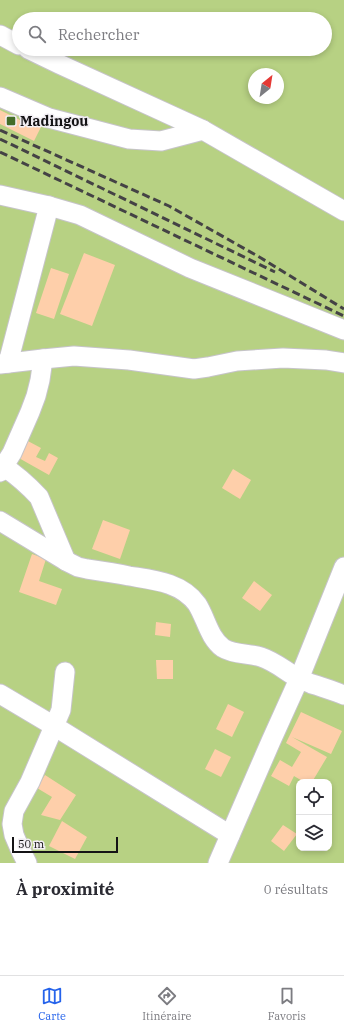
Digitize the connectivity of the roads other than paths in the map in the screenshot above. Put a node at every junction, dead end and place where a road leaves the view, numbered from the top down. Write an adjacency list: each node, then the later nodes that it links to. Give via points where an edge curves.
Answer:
1 (0, 35): 2 (street)
2 (12, 41)
3 (42, 56): 5 (street)
4 (0, 97): 5 (street, via 49,118 129,139 161,141)
5 (203, 130): 8 (street)
6 (0, 194): 7 (street)
7 (50, 206): 9 (street, via 80,215 190,268); 12 (street)
8 (344, 212)
9 (344, 330)
10 (43, 359): 11 (street, via 74,356 194,369 237,361 283,358); 12 (street); 13 (street, via 40,380 30,412 12,453)
11 (344, 363)
12 (4, 364)
13 (1, 467): 15 (street, via 39,497)
14 (0, 521): 15 (street)
15 (66, 561): 18 (street, via 87,569 159,580 182,590 197,605 212,635 222,647 275,663)
16 (344, 567): 18 (street)
17 (65, 672): 21 (street, via 60,710)
18 (299, 679): 20 (street); 22 (street)
19 (0, 694): 21 (street)
20 (344, 695)
21 (54, 726): 22 (street); 23 (street, via 30,782 14,811 14,836)
22 (230, 835): 24 (street)
23 (27, 863)
24 (218, 863)

